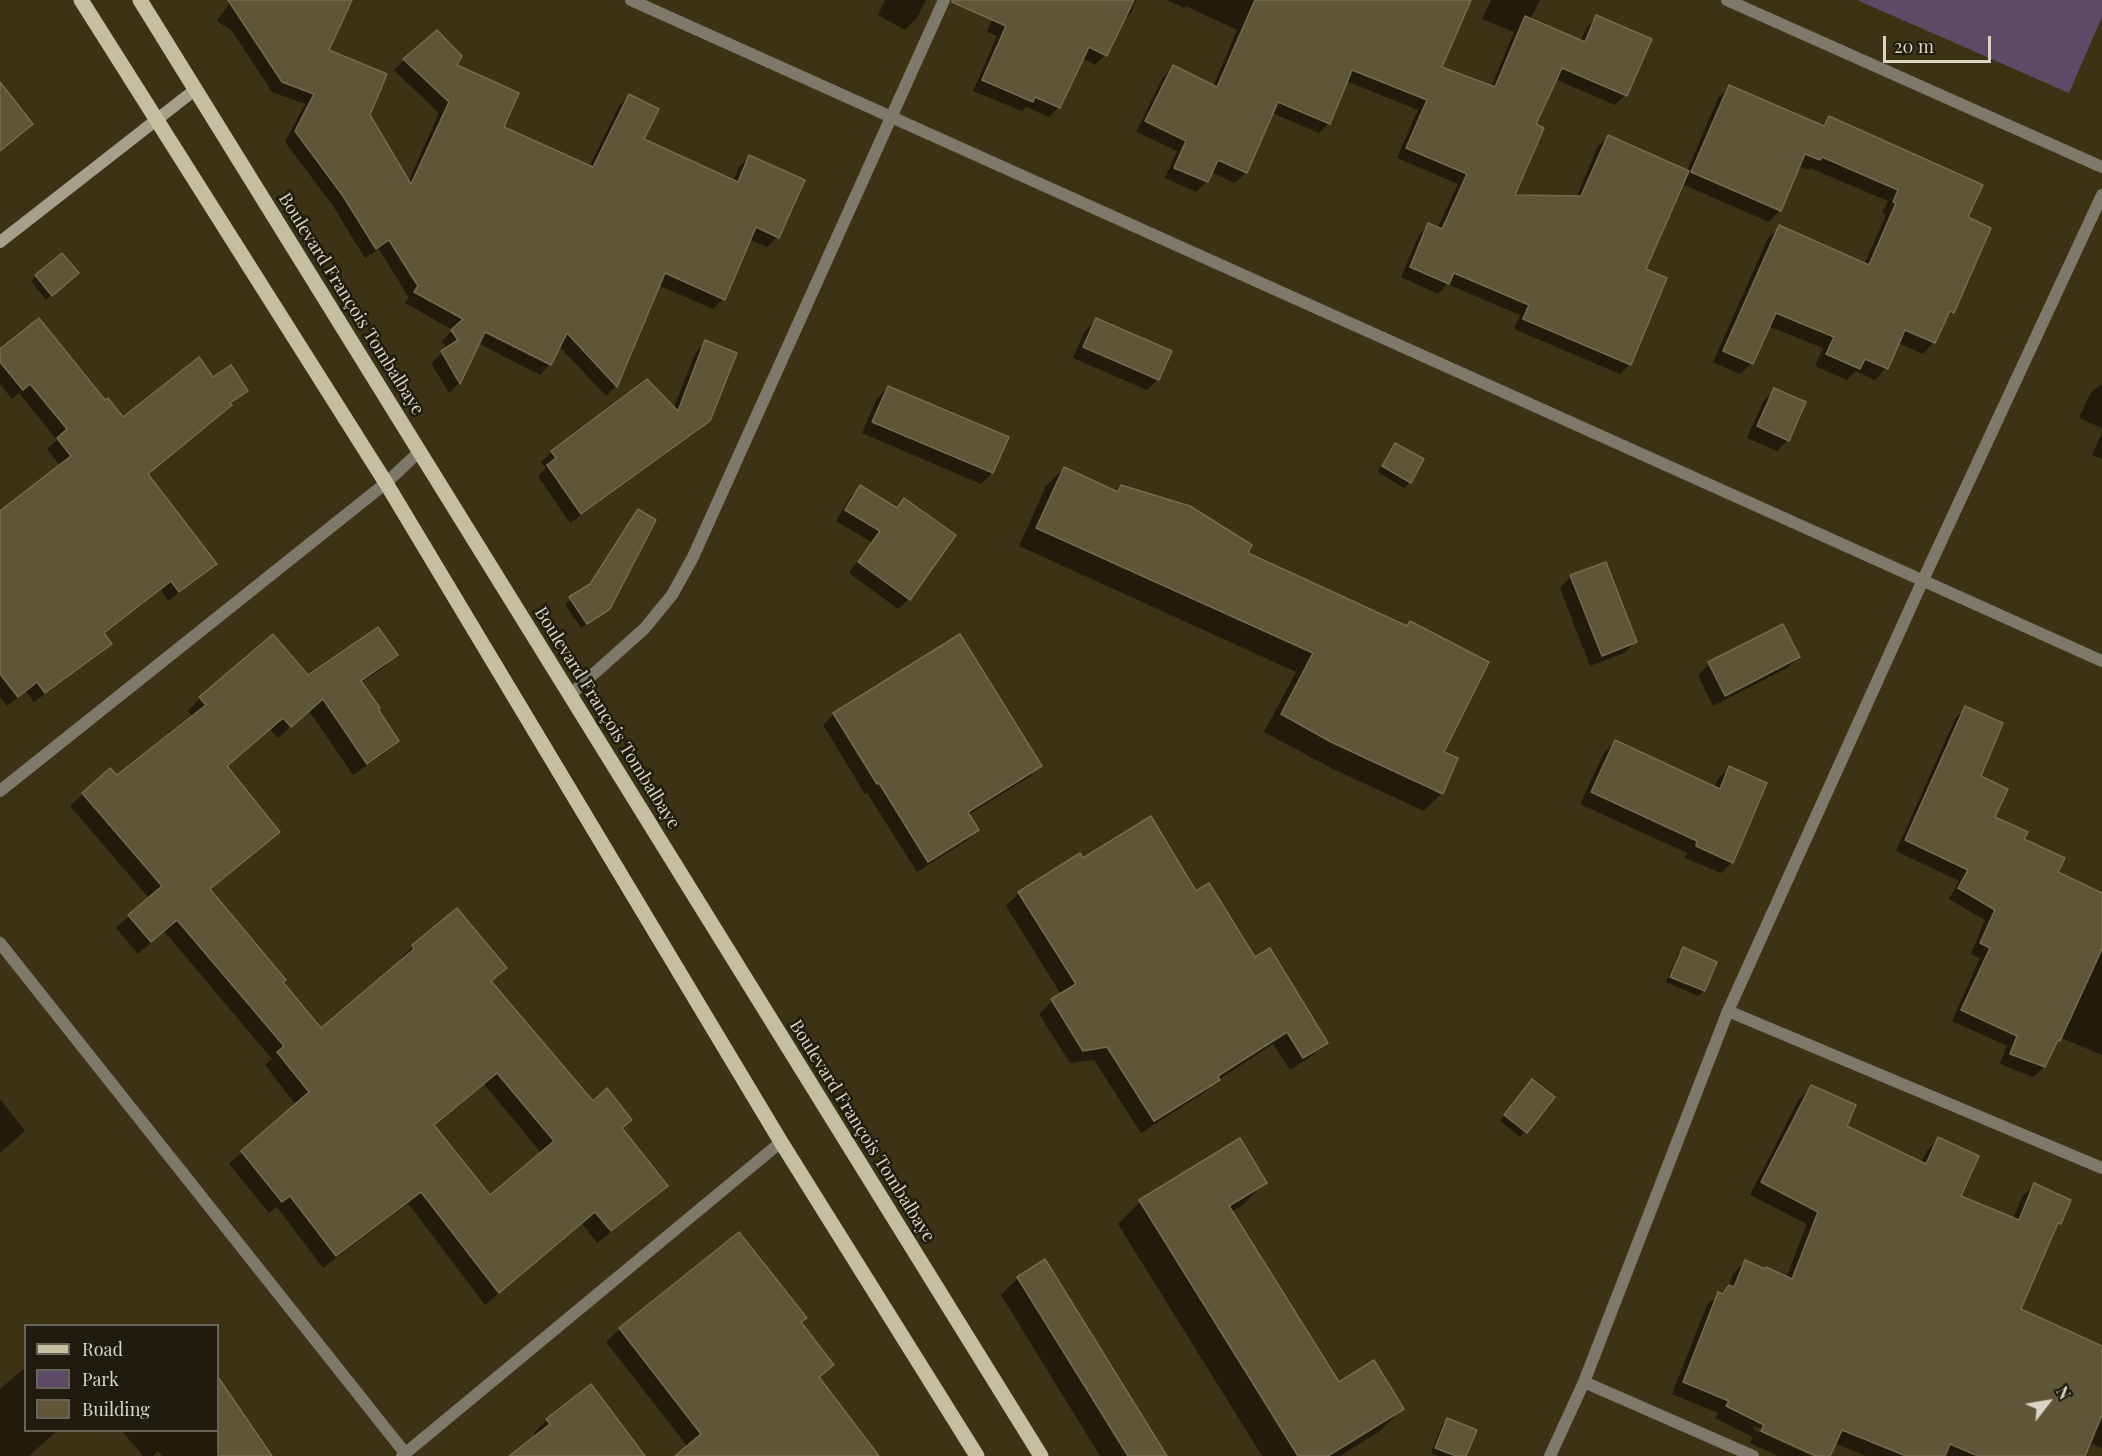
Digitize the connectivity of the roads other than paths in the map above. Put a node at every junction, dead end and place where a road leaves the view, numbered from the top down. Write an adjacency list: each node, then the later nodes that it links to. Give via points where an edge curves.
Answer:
1 (81, 0): 8 (main road)
2 (140, 0): 6 (main road, Boulevard François Tombalbaye)
3 (631, 0): 7 (street)
4 (944, 0): 7 (street)
5 (1727, 0): 9 (street)
6 (196, 89): 8 (street); 12 (main road, Boulevard François Tombalbaye)
7 (890, 117): 14 (street); 16 (street, via 672,596 644,629)
8 (157, 119): 11 (street); 13 (main road)
9 (2102, 168)
10 (2102, 195): 14 (street)
11 (0, 242)
12 (419, 452): 13 (street); 16 (main road, Boulevard François Tombalbaye)
13 (386, 483): 17 (street); 20 (main road)
14 (1923, 580): 15 (street); 19 (street)
15 (2102, 661)
16 (570, 695): 25 (main road, Boulevard François Tombalbaye)
17 (0, 792)
18 (0, 943): 23 (street)
19 (1728, 1011): 21 (street); 22 (street)
20 (781, 1142): 23 (street); 24 (main road)
21 (2102, 1168)
22 (1584, 1382): 26 (street); 27 (street)
23 (404, 1455)
24 (976, 1456)
25 (1041, 1456)
26 (1550, 1456)
27 (1753, 1456)

